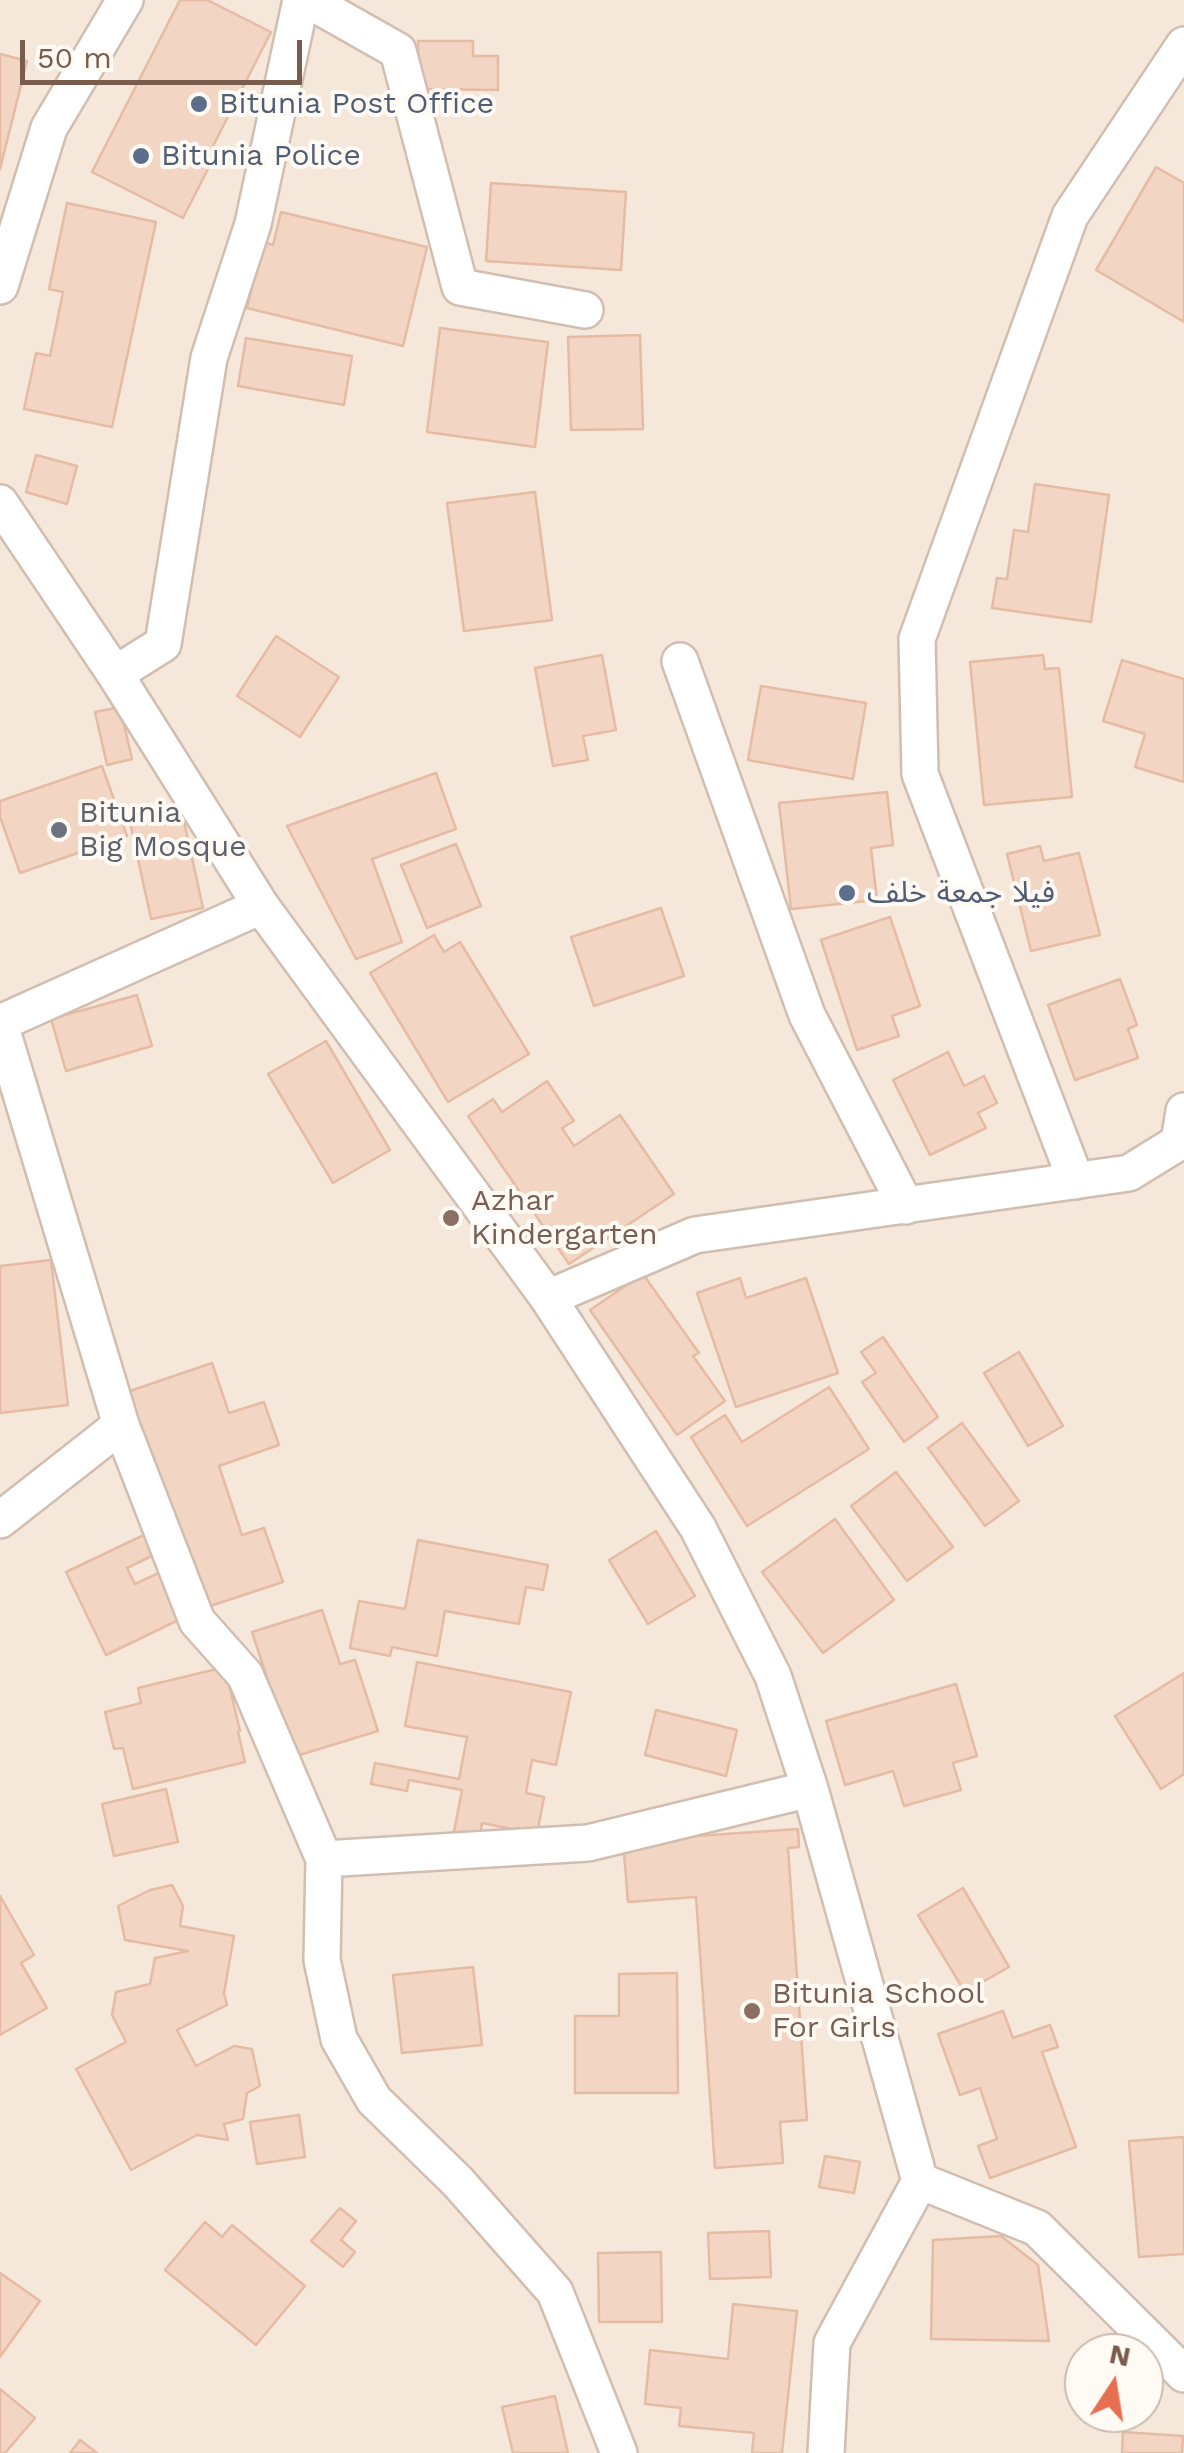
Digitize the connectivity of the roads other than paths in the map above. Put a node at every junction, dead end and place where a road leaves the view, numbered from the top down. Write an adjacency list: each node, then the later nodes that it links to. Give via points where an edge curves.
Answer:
1 (125, 0): 4 (street, via 48,128)
2 (304, 0): 5 (street, via 398,51 460,287); 8 (street, via 253,224 209,358 163,644)
3 (1184, 45): 12 (street, via 1070,216 917,640 920,774)
4 (0, 286)
5 (585, 310)
6 (0, 503): 8 (street)
7 (680, 661): 13 (street, via 808,1015)
8 (115, 674): 9 (street)
9 (261, 906): 10 (street); 14 (street)
10 (0, 1024): 15 (street)
11 (1184, 1111): 12 (street, via 1179,1142 1129,1173)
12 (1076, 1181): 13 (street)
13 (906, 1206): 14 (street, via 694,1236)
14 (548, 1298): 17 (street, via 698,1528 773,1676)
15 (121, 1425): 16 (street); 18 (street, via 198,1621 244,1675)
16 (0, 1520)
17 (810, 1788): 18 (street, via 588,1843); 19 (street)
18 (324, 1860): 21 (street, via 322,1960 339,2039 374,2100 555,2292)
19 (920, 2181): 20 (street, via 1037,2228); 22 (street, via 832,2343)
20 (1184, 2374)
21 (619, 2453)
22 (826, 2453)

